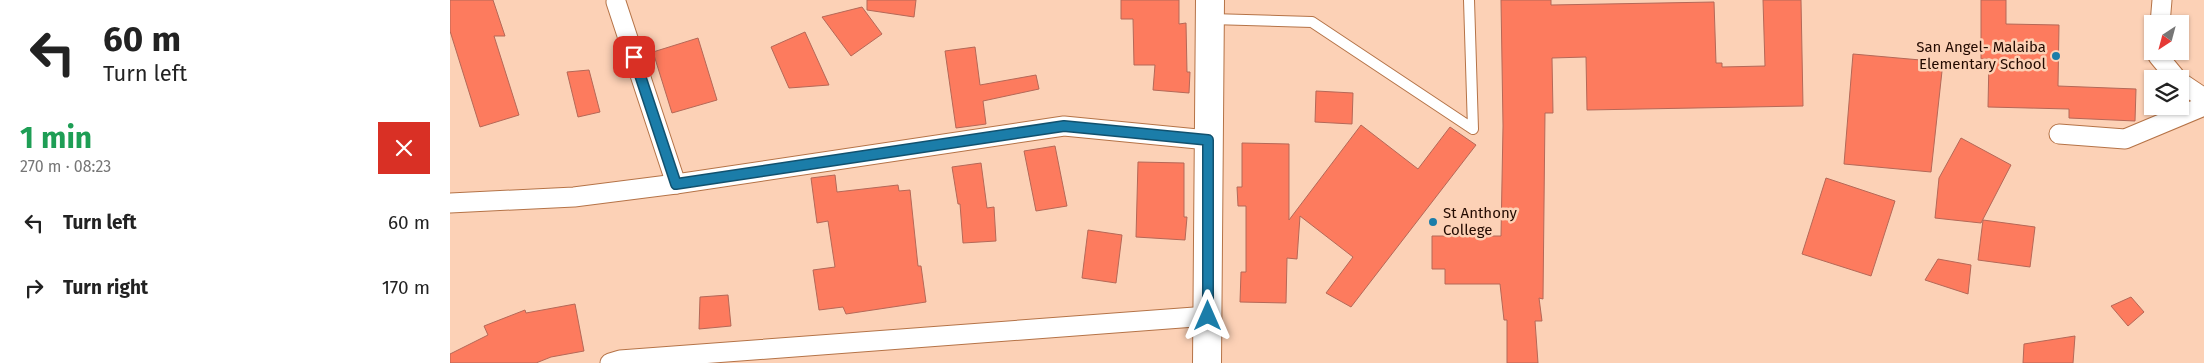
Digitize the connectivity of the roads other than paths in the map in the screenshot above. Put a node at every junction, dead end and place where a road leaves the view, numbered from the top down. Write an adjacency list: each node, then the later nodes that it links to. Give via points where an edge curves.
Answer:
1 (1469, 0): 4 (lane, via 1473,129 1312,22)
2 (2162, 0): 5 (street)
3 (616, 2): 13 (street)
4 (1210, 9): 12 (main road)
5 (2161, 15)
6 (2161, 60): 7 (street)
7 (2170, 70)
8 (2189, 88): 9 (street)
9 (2204, 98)
10 (2204, 106): 11 (street, via 2125,139)
11 (2059, 134)
12 (1208, 140): 13 (street, via 1064,126); 15 (main road)
13 (676, 184): 14 (street, via 574,197)
14 (450, 203)
15 (1208, 316): 16 (street); 17 (main road)
16 (610, 363)
17 (1207, 363)

